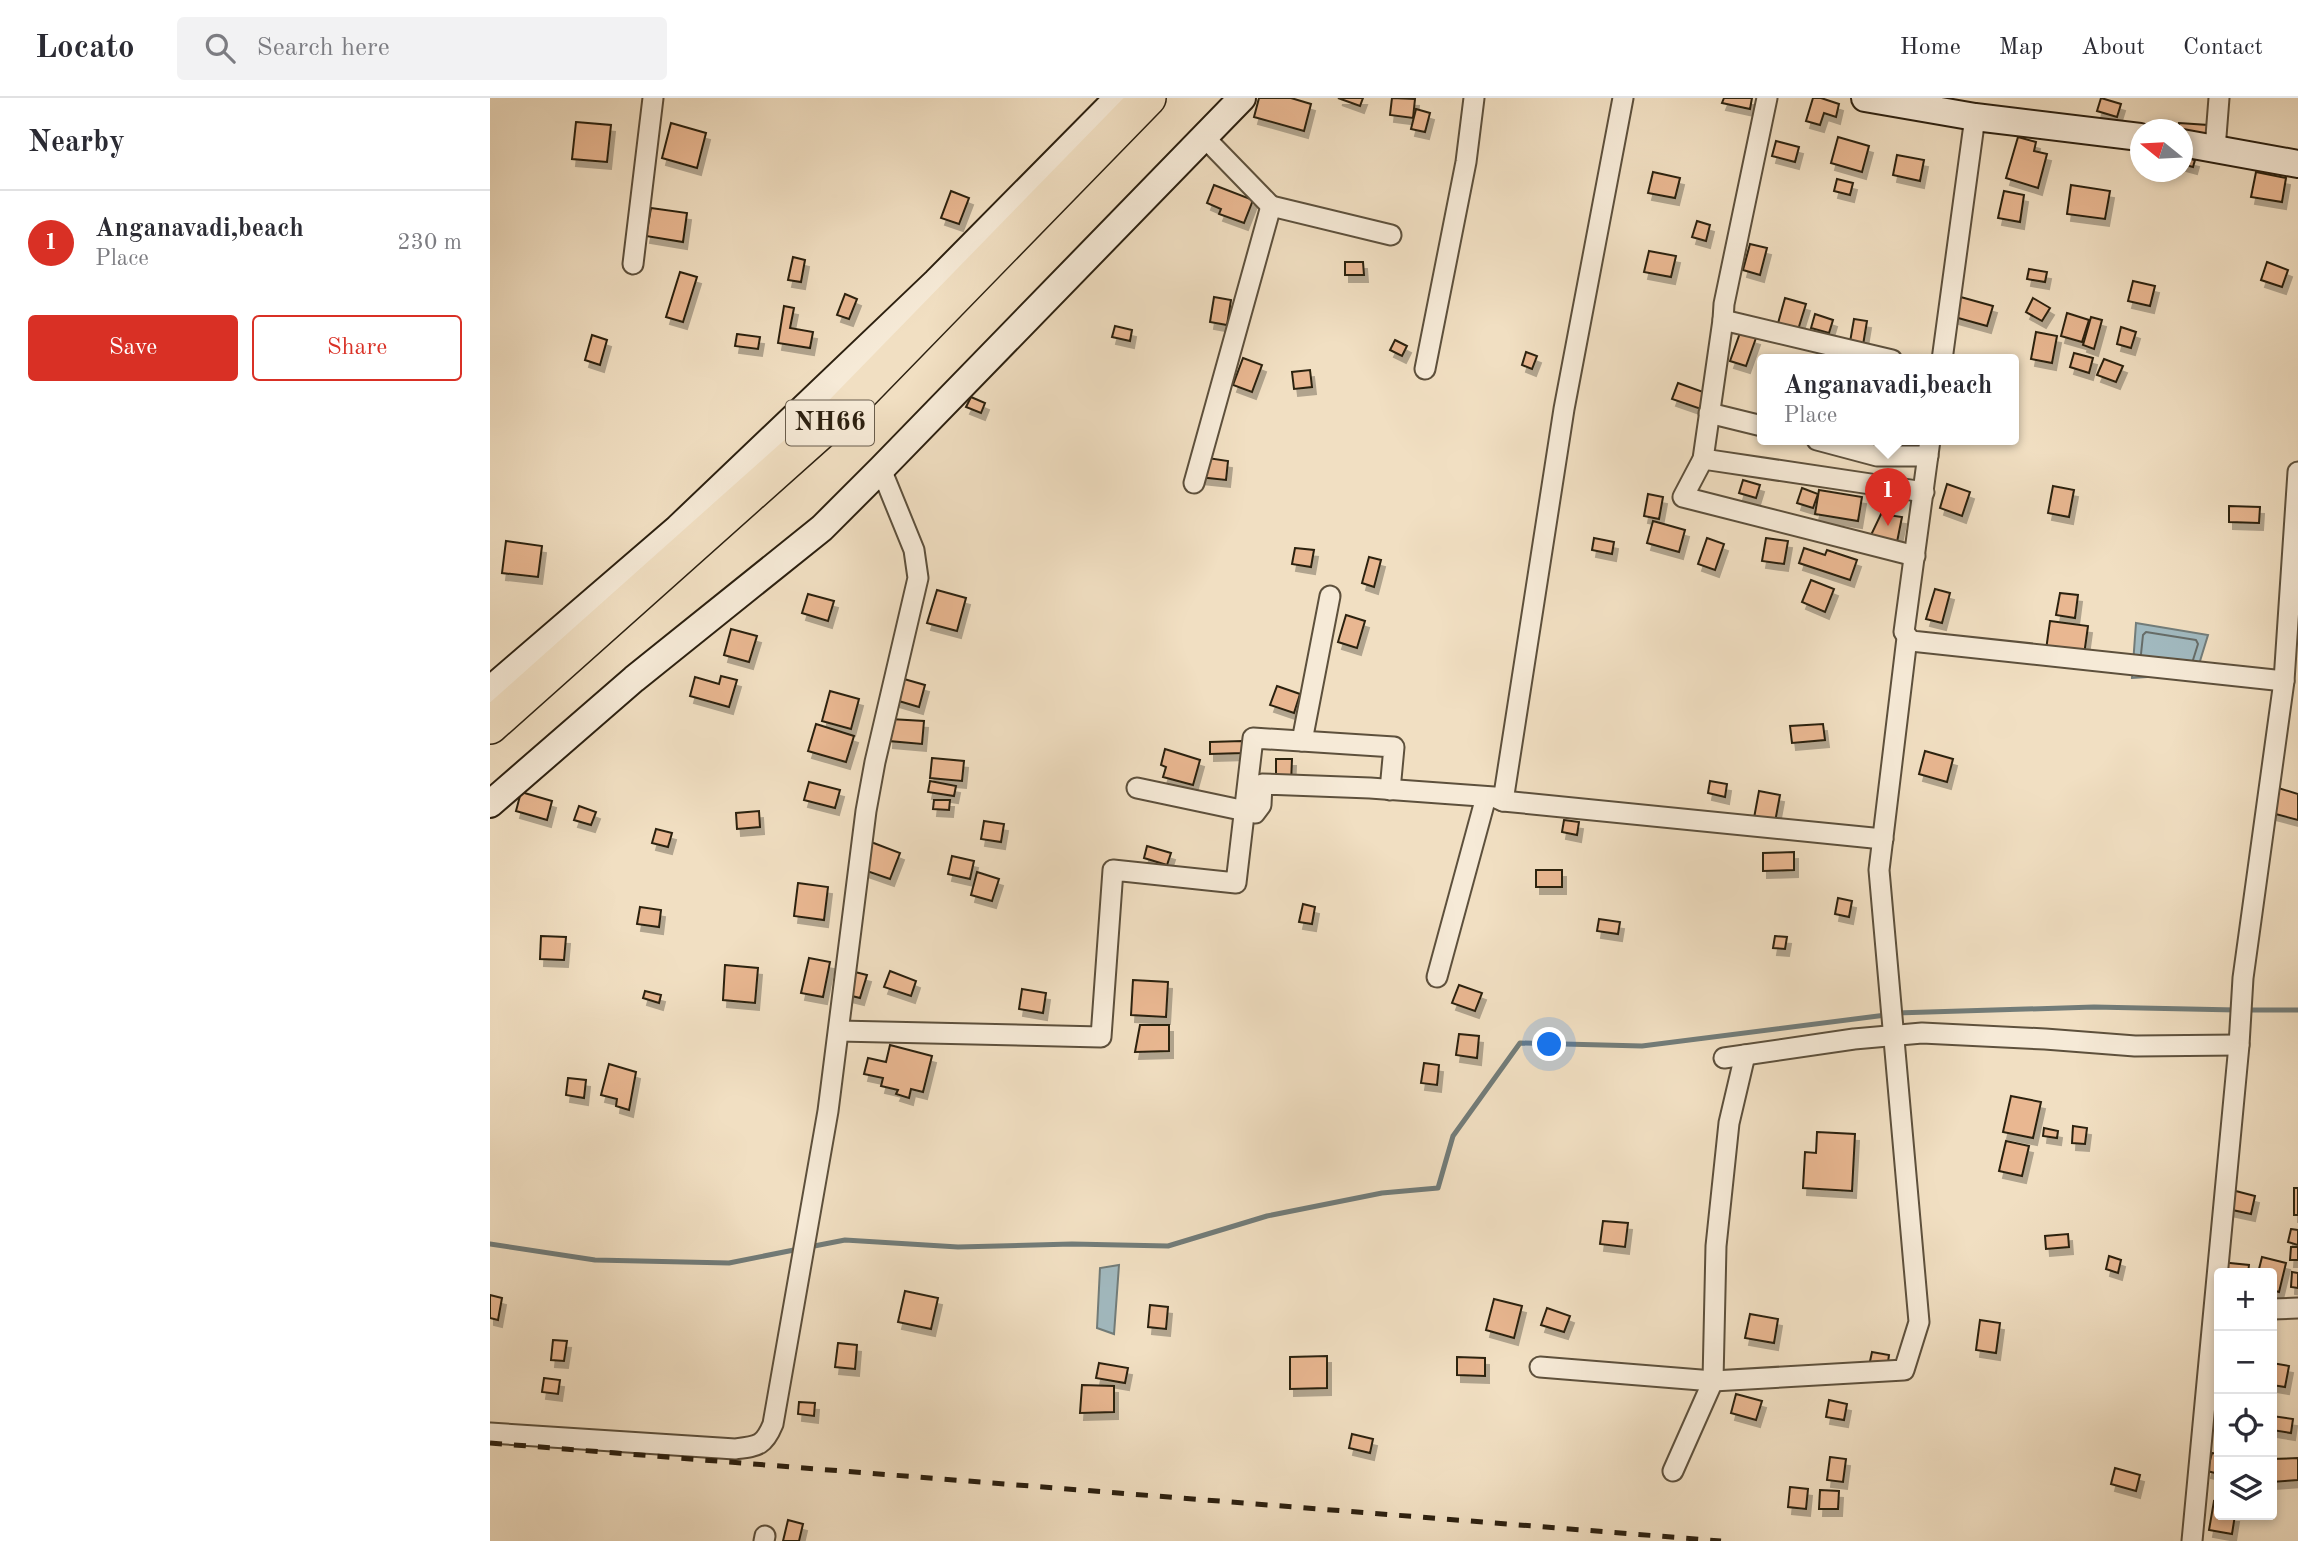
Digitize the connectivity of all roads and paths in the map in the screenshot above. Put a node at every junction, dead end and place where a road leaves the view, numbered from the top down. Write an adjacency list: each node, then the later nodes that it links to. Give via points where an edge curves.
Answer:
1 (653, 98): 18 (street)
2 (1118, 98): 36 (street, via 936,282 678,528)
3 (1148, 98): 37 (highway, NH66, via 841,413)
4 (1242, 98): 12 (street)
5 (1474, 98): 22 (street, via 1466,162)
6 (1623, 98): 41 (street)
7 (1767, 98): 19 (street)
8 (1865, 98): 10 (street)
9 (2219, 98): 14 (street)
10 (1975, 117): 11 (street); 21 (street)
11 (2130, 136)
12 (1204, 138): 16 (street); 28 (street)
13 (2193, 145): 14 (street)
14 (2215, 149): 15 (street)
15 (2298, 164)
16 (1271, 206): 17 (street); 30 (street)
17 (1391, 235)
18 (633, 264)
19 (1723, 320): 20 (street); 23 (street)
20 (1867, 354)
21 (1942, 354)
22 (1425, 369)
23 (1709, 413): 24 (street); 27 (street)
24 (1757, 425)
25 (1836, 445): 26 (street, via 1877,456)
26 (1929, 448): 31 (street)
27 (1703, 459): 31 (street); 32 (street, via 1684,498)
28 (881, 469): 42 (street, via 822,528 634,679); 46 (street, via 914,550 918,578 866,811)
29 (2298, 472): 35 (street)
30 (1194, 483)
31 (1923, 492): 32 (street)
32 (1914, 556): 34 (street)
33 (1330, 596): 38 (street)
34 (1907, 638): 35 (street); 44 (street)
35 (2284, 681): 48 (street, via 2243,978)
36 (490, 690)
37 (490, 726)
38 (1302, 741): 40 (street, via 1394,747); 43 (street, via 1253,737)
39 (1137, 788): 43 (street)
40 (1390, 790): 41 (street); 43 (street, via 1262,785 1259,810)
41 (1495, 799): 44 (street); 45 (street)
42 (490, 804)
43 (1244, 810): 46 (street, via 1236,883 1113,870 1101,1037)
44 (1883, 839): 47 (street, via 1879,870)
45 (1437, 977)
46 (839, 1031): 57 (street, via 802,1262 767,1439 757,1446 735,1449)
47 (1895, 1035): 48 (street, via 2135,1046); 49 (street); 56 (street, via 1919,1322 1904,1370)
48 (2239, 1045): 51 (street)
49 (1745, 1055): 50 (street); 56 (street, via 1729,1124 1716,1247)
50 (1724, 1058)
51 (2220, 1268)
52 (2277, 1308): 53 (street)
53 (2298, 1308)
54 (2214, 1328): 59 (street)
55 (1540, 1367): 56 (street)
56 (1713, 1381): 58 (street)
57 (490, 1433)
58 (1673, 1471)
59 (2192, 1541)

